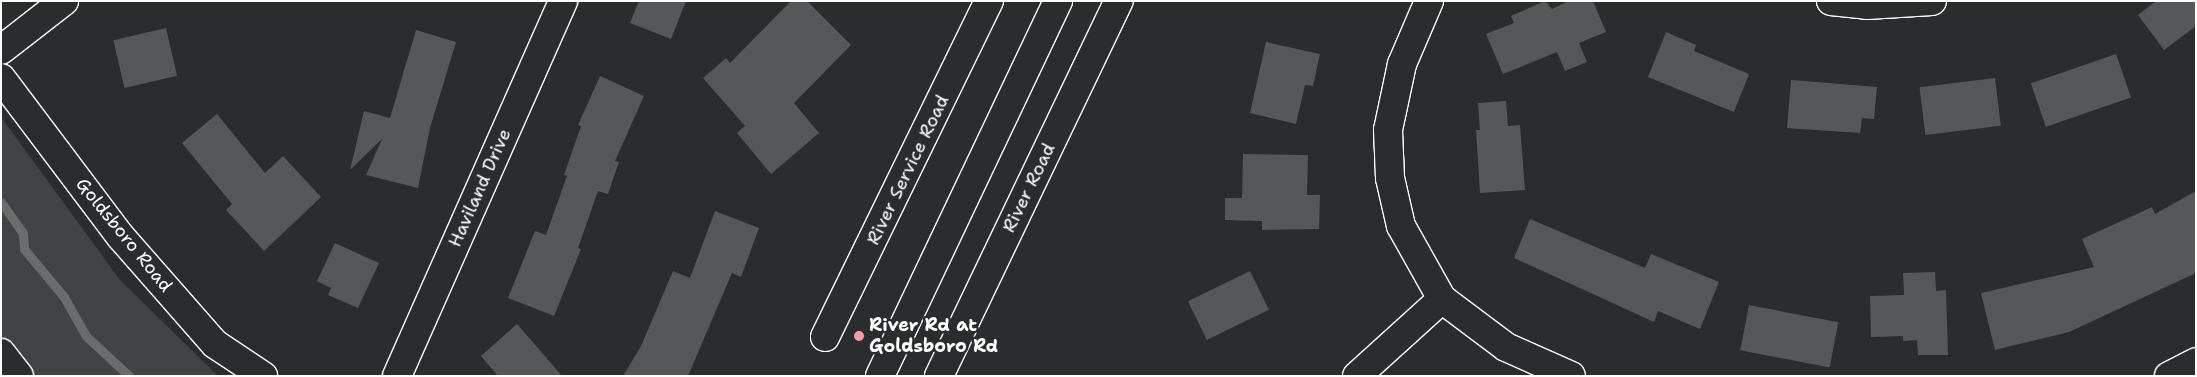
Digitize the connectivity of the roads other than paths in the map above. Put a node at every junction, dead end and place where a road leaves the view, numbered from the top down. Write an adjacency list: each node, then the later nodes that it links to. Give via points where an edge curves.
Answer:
1 (64, 1): 9 (street)
2 (563, 1): 18 (street, Haviland Drive)
3 (989, 1): 13 (street, River Service Road)
4 (1058, 1): 19 (street)
5 (1119, 1): 12 (street, River Road)
6 (1429, 1): 11 (street, via 1402,64 1388,130 1390,178 1401,226)
7 (1831, 1): 8 (street, via 1867,5)
8 (1932, 1)
9 (1, 50)
10 (1, 78): 17 (street, Goldsboro Road, via 134,252 215,344)
11 (1442, 299): 22 (street); 23 (street, via 1506,347)
12 (969, 315): 20 (street, River Road); 21 (street)
13 (825, 337)
14 (1, 353): 16 (street)
15 (2196, 362): 24 (street)
16 (19, 376)
17 (263, 376)
18 (397, 376)
19 (880, 376)
20 (939, 376)
21 (945, 376)
22 (1357, 376)
23 (1571, 376)
24 (2169, 376)

